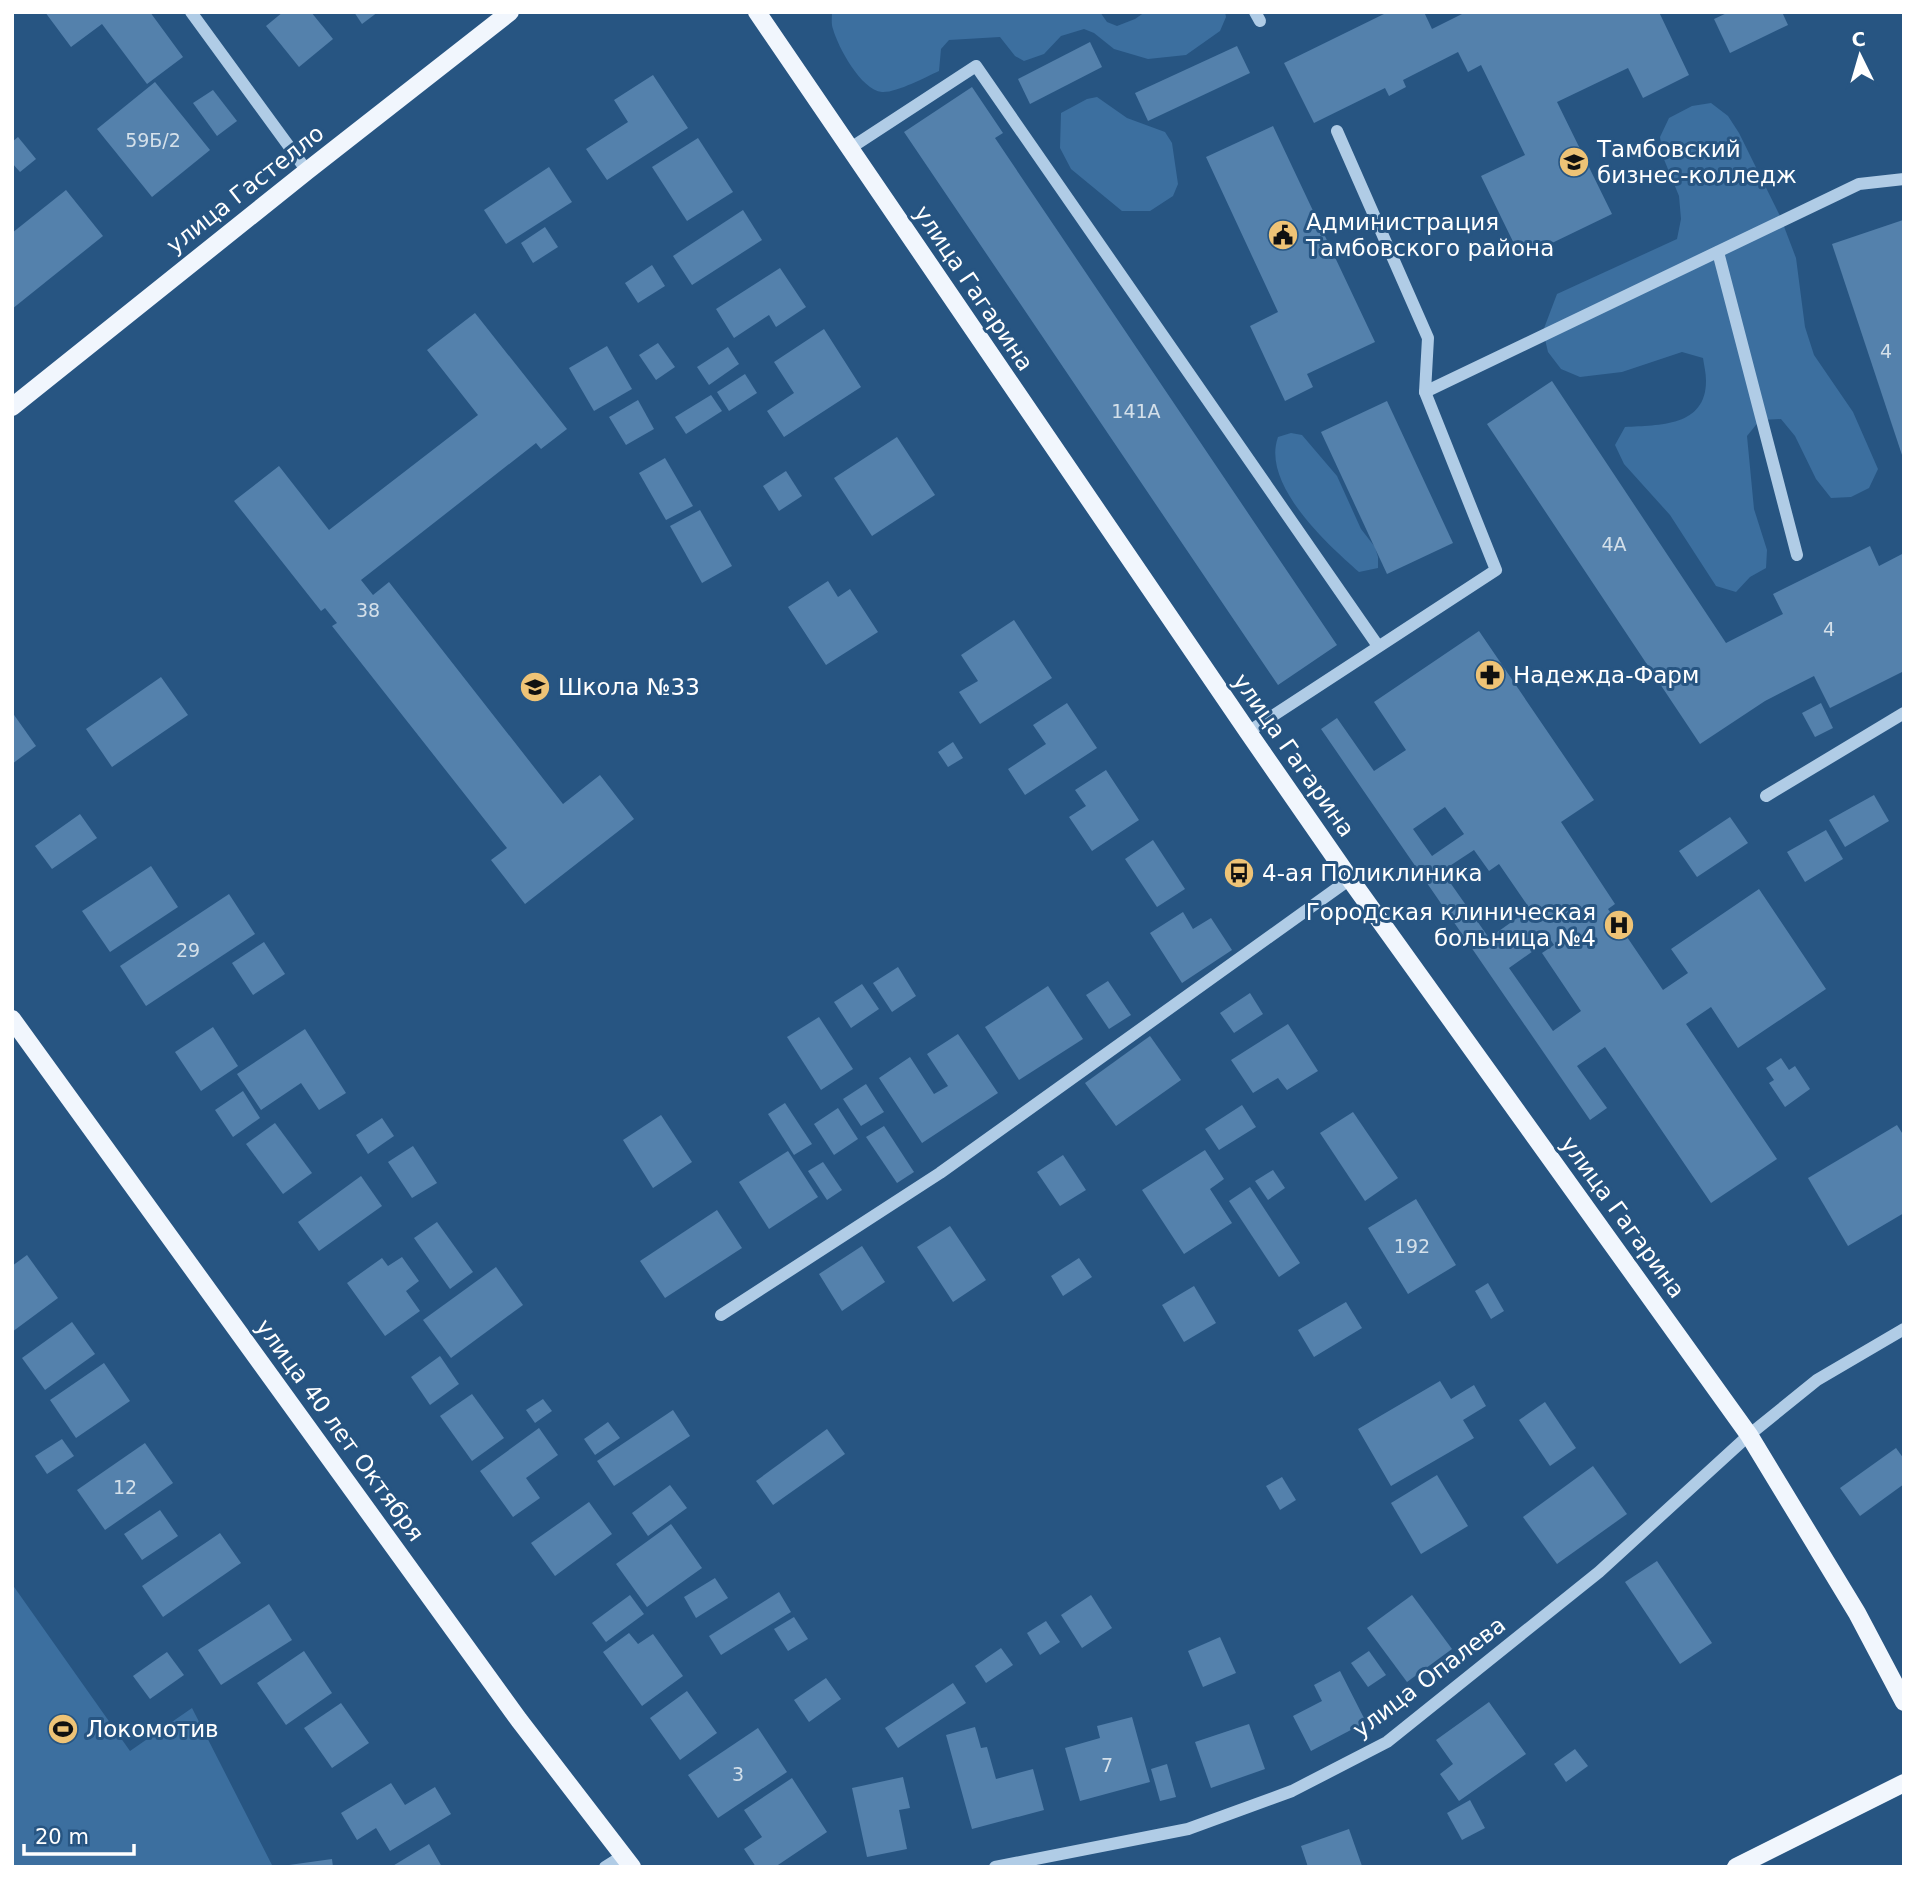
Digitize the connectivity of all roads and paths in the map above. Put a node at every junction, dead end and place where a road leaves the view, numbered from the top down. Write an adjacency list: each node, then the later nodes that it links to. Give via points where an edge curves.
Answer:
1 (191, 12): 6 (street)
2 (510, 12): 6 (main road, улица Гастелло)
3 (757, 12): 5 (main road, улица Гагарина)
4 (1337, 131): 9 (street, via 1428,338)
5 (849, 149): 12 (street, via 976,66); 14 (main road, улица Гагарина)
6 (307, 171): 10 (main road, улица Гастелло)
7 (1904, 179): 8 (street, via 1859,184)
8 (1718, 252): 9 (street); 11 (street)
9 (1425, 392): 12 (street, via 1496,570)
10 (12, 407)
11 (1797, 555)
12 (1378, 646): 14 (street)
13 (1904, 713): 15 (street)
14 (1248, 732): 16 (main road, улица Гагарина)
15 (1766, 796)
16 (1350, 879): 18 (street, via 940,1174); 20 (main road, улица Гагарина)
17 (12, 1019): 23 (main road, улица 40 лет Октября, via 519,1720)
18 (722, 1315)
19 (1904, 1329): 20 (street, улица Опалева, via 1817,1380)
20 (1749, 1435): 21 (main road, улица Гагарина, via 1857,1613); 25 (street, улица Опалева, via 1599,1572 1387,1742 1292,1791 1188,1829)
21 (1904, 1702)
22 (1904, 1783): 26 (main road)
23 (628, 1861): 24 (street)
24 (605, 1867)
25 (995, 1867)
26 (1736, 1867)

